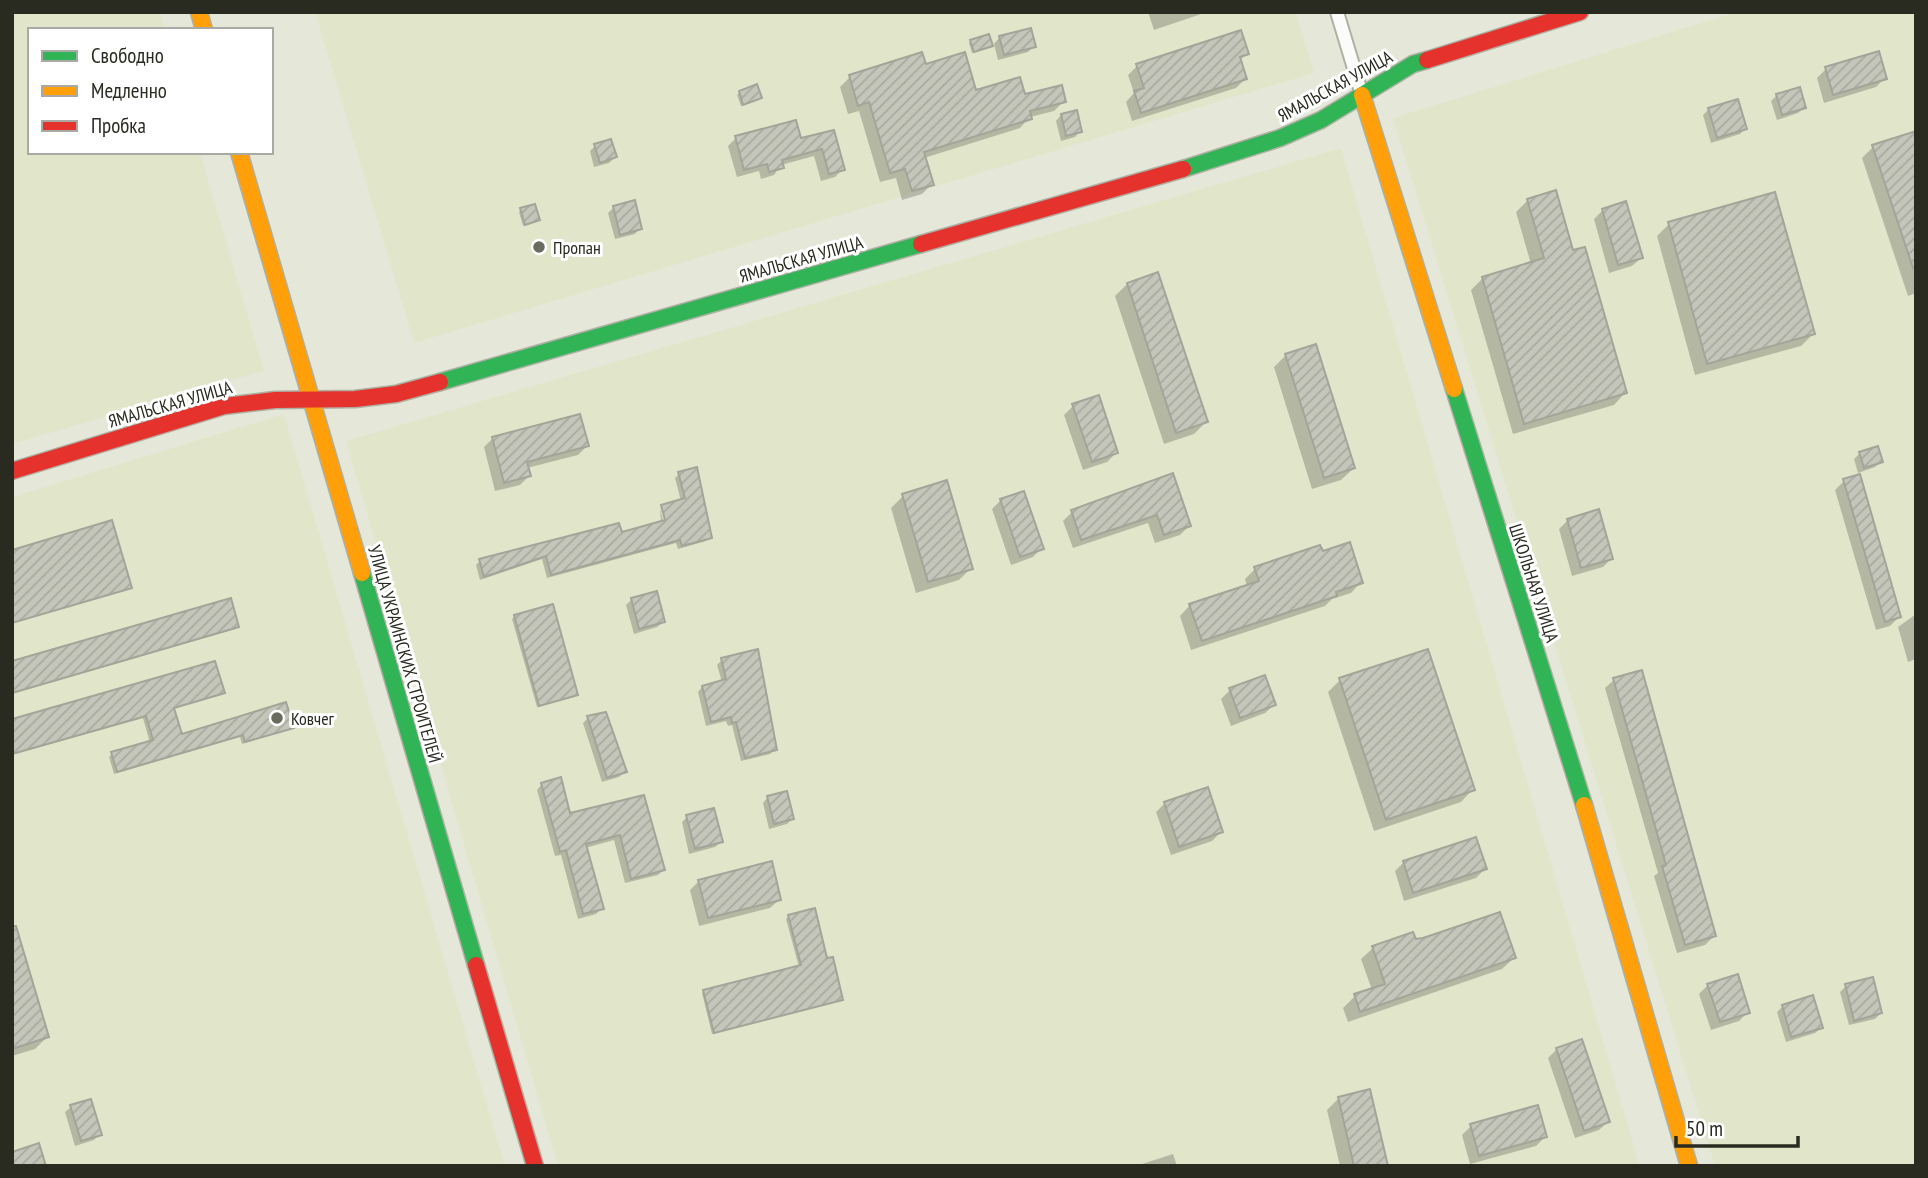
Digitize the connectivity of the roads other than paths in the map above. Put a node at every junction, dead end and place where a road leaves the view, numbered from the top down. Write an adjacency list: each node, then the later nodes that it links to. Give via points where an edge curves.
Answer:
1 (1337, 12): 3 (street, ШКОЛЬНАЯ УЛИЦА)
2 (1580, 12): 3 (street, ЯМАЛЬСКАЯ УЛИЦА, via 1431,57)
3 (1362, 95): 5 (street, ЯМАЛЬСКАЯ УЛИЦА, via 1280,138 1104,193 396,394 355,400); 8 (street, ШКОЛЬНАЯ УЛИЦА, via 1601,858)
4 (240, 154): 5 (street, УЛИЦА УКРАИНСКИХ СТРОИТЕЛЕЙ)
5 (310, 399): 6 (street, ЯМАЛЬСКАЯ УЛИЦА, via 224,407); 7 (street, УЛИЦА УКРАИНСКИХ СТРОИТЕЛЕЙ)
6 (12, 471)
7 (535, 1166)
8 (1689, 1166)

